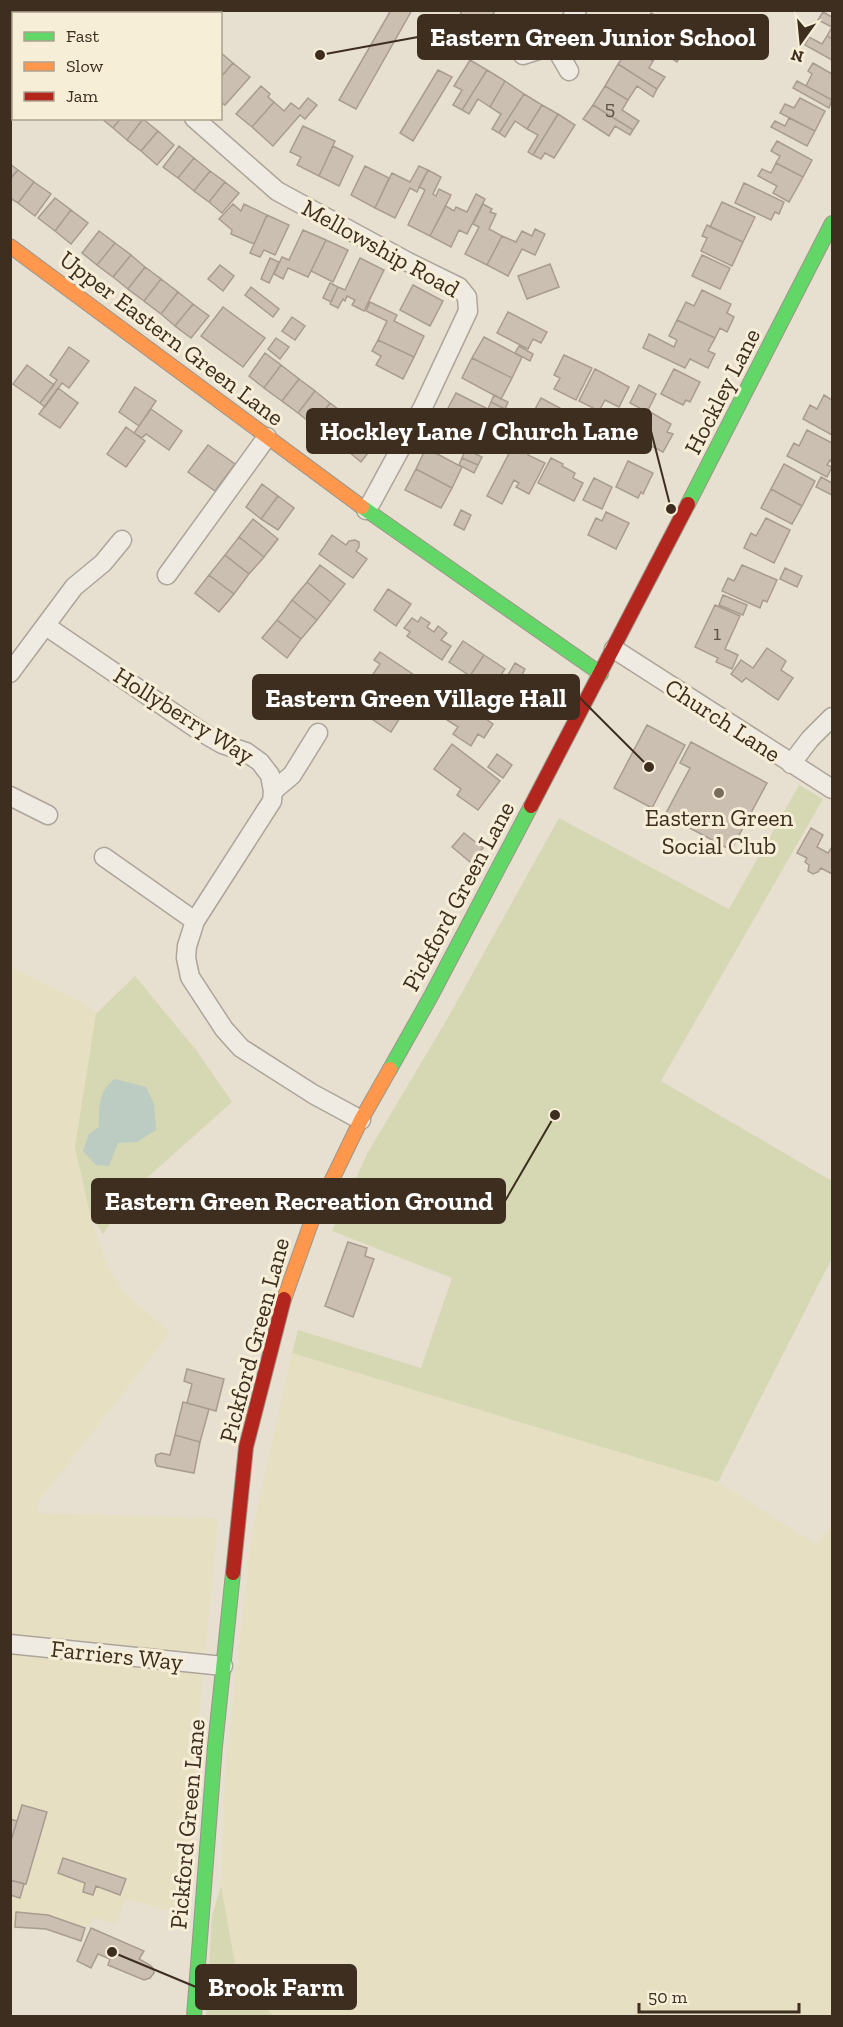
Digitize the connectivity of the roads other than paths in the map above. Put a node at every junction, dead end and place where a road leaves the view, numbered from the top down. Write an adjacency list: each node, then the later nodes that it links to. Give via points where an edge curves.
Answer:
1 (577, 10): 2 (street)
2 (554, 45): 3 (street); 4 (street)
3 (523, 55)
4 (569, 71)
5 (196, 120): 9 (street, Mellowship Road, via 277,191 459,287 467,297 468,311 423,407)
6 (832, 223): 13 (street, Hockley Lane)
7 (10, 246): 8 (street, Upper Eastern Green Lane)
8 (267, 437): 9 (street, Upper Eastern Green Lane); 11 (street)
9 (366, 510): 15 (street, Upper Eastern Green Lane)
10 (122, 540): 12 (street, via 75,587)
11 (167, 575)
12 (46, 626): 14 (street); 20 (street, Hollyberry Way, via 203,734 253,756 270,775)
13 (614, 649): 15 (street, Hockley Lane); 18 (street, Church Lane)
14 (10, 673)
15 (601, 674): 25 (street, Pickford Green Lane)
16 (832, 717): 18 (street)
17 (318, 733): 20 (street, via 292,775)
18 (791, 764): 19 (street, Church Lane)
19 (832, 789)
20 (273, 791): 24 (street, Hollyberry Way, via 268,810)
21 (10, 796): 22 (street)
22 (48, 815)
23 (104, 857): 24 (street)
24 (195, 921): 25 (street, Hollyberry Way, via 187,946 190,977 229,1034 252,1057)
25 (361, 1120): 27 (street, Pickford Green Lane, via 311,1223 288,1284 246,1447)
26 (10, 1644): 27 (street, Farriers Way)
27 (223, 1666): 28 (street, Pickford Green Lane)
28 (194, 2016)

